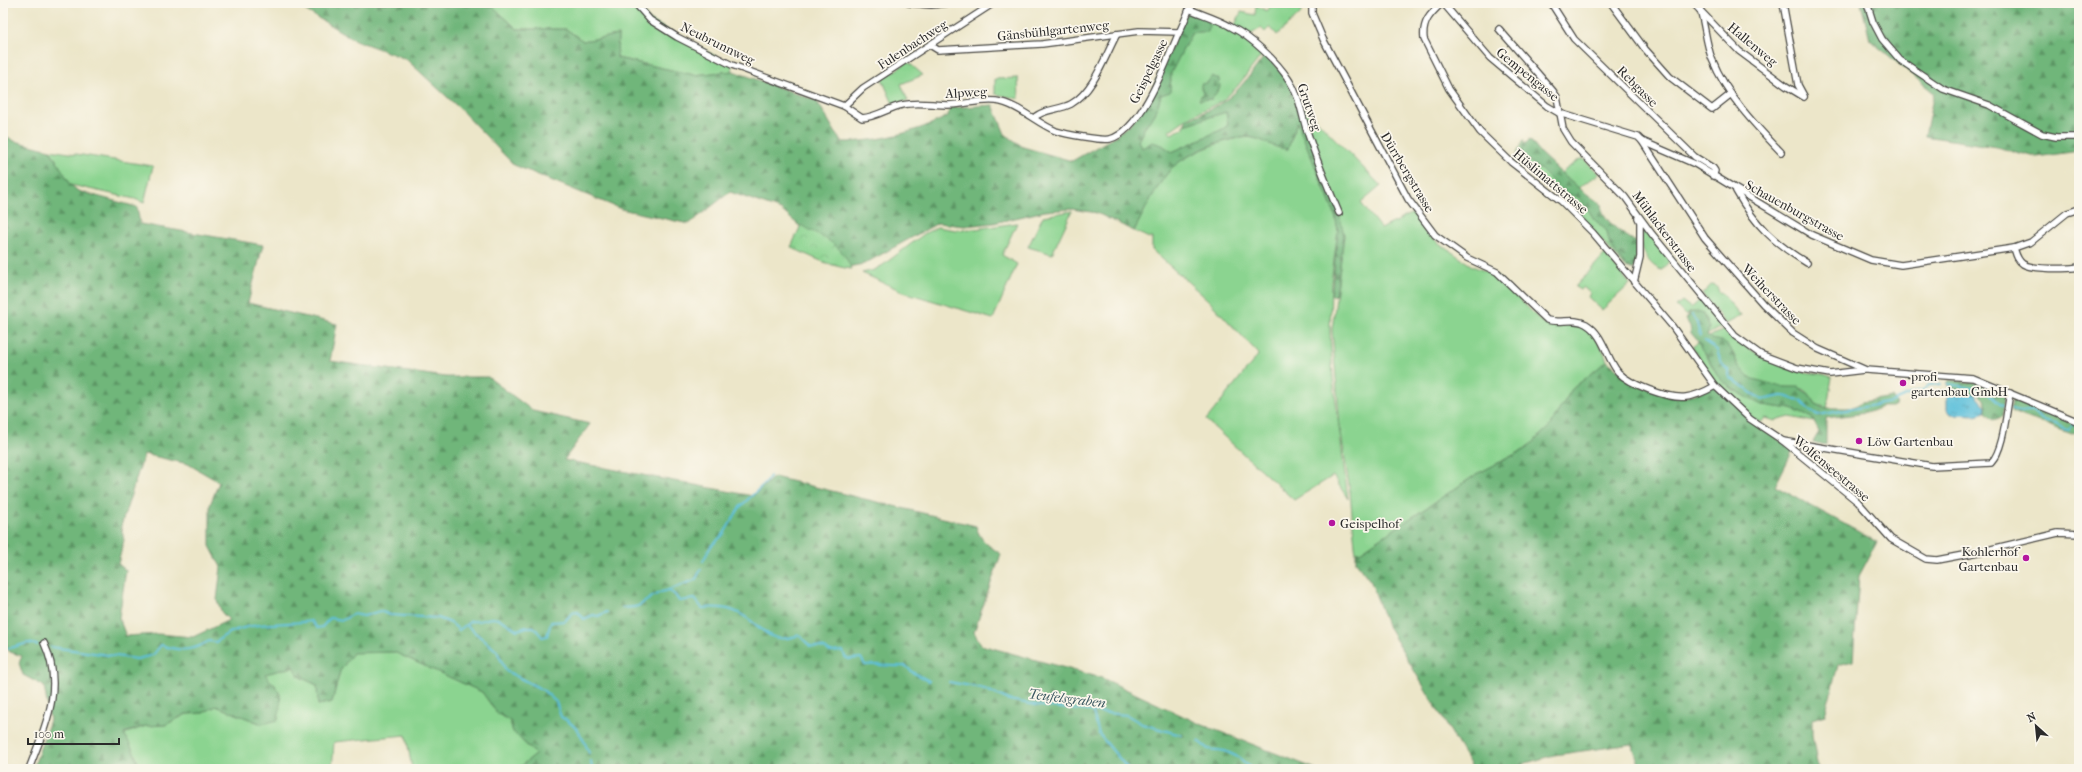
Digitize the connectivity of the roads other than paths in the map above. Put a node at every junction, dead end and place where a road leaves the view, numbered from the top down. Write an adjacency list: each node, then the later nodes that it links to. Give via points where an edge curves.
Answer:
1 (635, 3): 21 (street, Neubrunnweg, via 650,20 732,66)
2 (909, 3): 3 (street)
3 (948, 3)
4 (994, 3): 19 (street, Fulenbachweg)
5 (1191, 3): 14 (street, Geispelgasse)
6 (1312, 3): 38 (street, Dürrbergstrasse, via 1312,13 1323,40 1351,95 1408,199 1435,235 1467,258 1497,272 1547,320 1576,320 1590,327 1607,350 1618,372 1638,385 1675,397 1698,394)
7 (1442, 3): 22 (street, Gempengasse, via 1490,58 1547,106); 36 (street, Hüslimattstrasse, via 1425,22 1424,39 1438,70 1464,112 1494,146 1544,186 1576,216)
8 (1551, 3): 28 (street, Rebgasse, via 1574,39 1689,152 1713,168)
9 (1611, 3): 20 (street, via 1645,49 1670,77 1712,109)
10 (1693, 3): 15 (street, Hallenweg)
11 (1698, 3): 15 (street)
12 (1783, 3): 15 (street, Hallenweg, via 1798,85 1804,97 1739,51)
13 (1867, 3): 24 (street, via 1882,39 1900,60 1944,89 1989,105 2042,134)
14 (1189, 9): 17 (street, Geispelgasse); 31 (street, Grutweg, via 1231,26 1248,38 1289,80 1301,104 1306,128 1322,175)
15 (1700, 9): 20 (street, via 1712,60)
16 (1499, 29): 22 (street, Mühlackerstrasse, via 1553,91)
17 (1179, 32): 18 (street, Gänsbühlgartenweg, via 1138,31); 25 (street, Geispelgasse, via 1143,108 1130,124)
18 (1117, 34): 19 (street, Gänsbühlgartenweg, via 1042,44 938,50); 23 (street, via 1080,98)
19 (930, 45): 21 (street, Fulenbachweg, via 863,88)
20 (1731, 94): 27 (street, via 1755,125)
21 (844, 106): 23 (street, Alpweg, via 862,118 913,103 946,105 997,101)
22 (1560, 113): 26 (street, Gempengasse, via 1638,137); 32 (street, Mühlackerstrasse, via 1563,129 1572,142 1617,187)
23 (1034, 118): 25 (street, Alpweg, via 1067,134)
24 (2079, 137)
25 (1111, 139)
26 (1642, 141): 28 (street, Schauenburgstrasse, via 1695,164); 37 (street, Weiherstrasse, via 1706,238 1763,304 1793,333 1818,349)
27 (1782, 152)
28 (1713, 176): 29 (street, Schauenburgstrasse)
29 (1736, 190): 33 (street, Schauenburgstrasse, via 1812,235 1871,260 1900,265); 34 (street, via 1755,221 1766,233)
30 (2079, 209): 33 (street, Schauenburgstrasse, via 2067,213 2031,242)
31 (1339, 213)
32 (1635, 213): 36 (street, via 1640,222 1640,257); 37 (street, Mühlackerstrasse, via 1725,326 1746,346 1778,362 1797,368 1830,374)
33 (2014, 248): 35 (street, via 2023,264)
34 (1808, 263)
35 (2079, 267)
36 (1634, 282): 38 (street, Hüslimattstrasse, via 1672,326)
37 (1866, 370): 39 (street, Weiherstrasse, via 1973,378)
38 (1715, 386): 41 (street, Wolfenseestrasse, via 1750,419)
39 (2010, 394): 40 (street, Weiherstrasse); 41 (street, via 2000,448 1996,458 1990,463 1932,466)
40 (2079, 422)
41 (1783, 441): 42 (street, Wolfenseestrasse, via 1858,502 1891,539 1926,559 1938,560 1979,552 2058,533)
42 (2079, 534)
43 (44, 643): 44 (street, via 53,674 53,697)
44 (29, 769)

